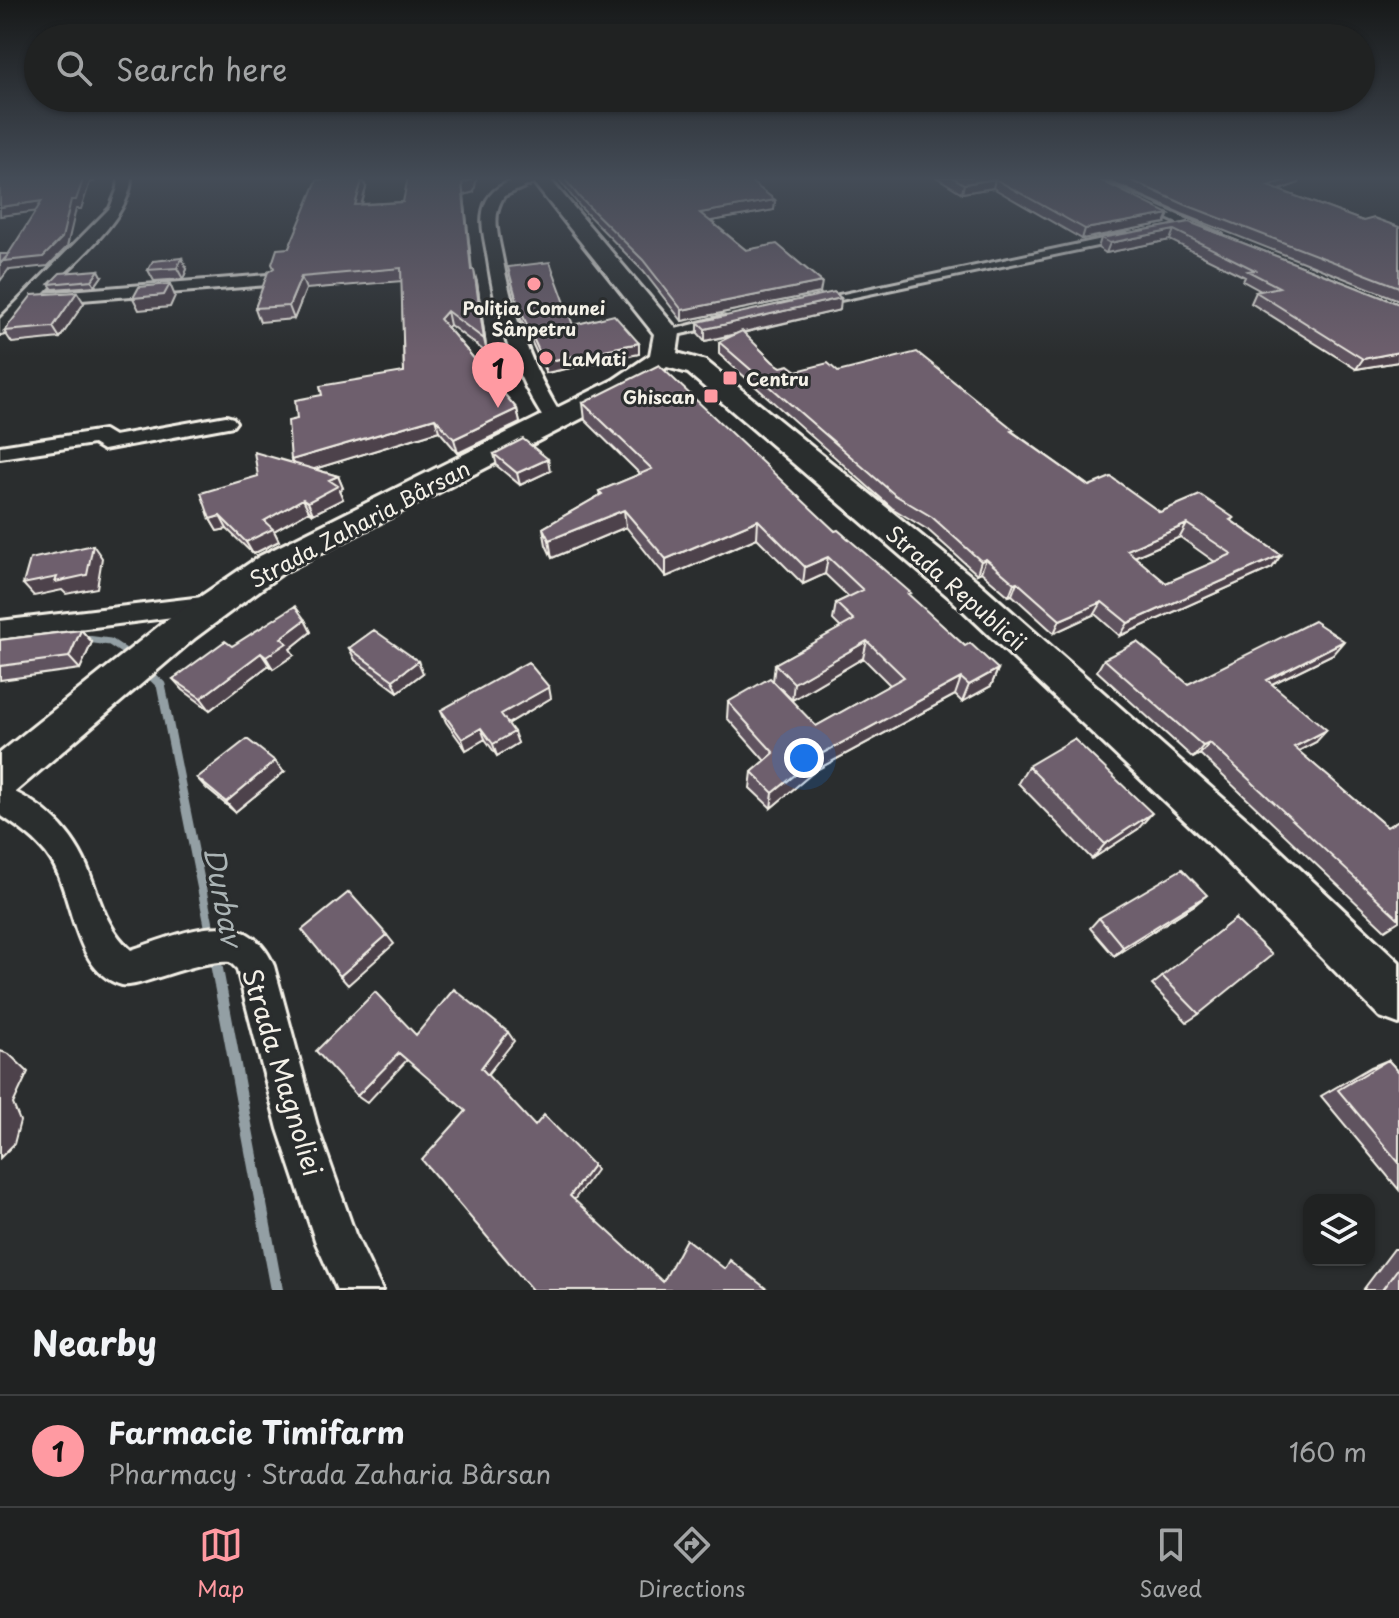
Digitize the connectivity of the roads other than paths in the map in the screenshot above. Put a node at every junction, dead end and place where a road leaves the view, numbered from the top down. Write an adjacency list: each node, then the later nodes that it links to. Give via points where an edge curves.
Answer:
1 (90, 237): 8 (street)
2 (492, 237): 13 (street, via 505,317 527,377)
3 (584, 237): 12 (main road)
4 (1121, 237): 9 (street)
5 (1216, 237): 6 (street)
6 (1231, 242)
7 (268, 280): 8 (street)
8 (31, 299): 11 (street)
9 (802, 304)
10 (742, 317): 12 (street)
11 (0, 329)
12 (665, 345): 13 (main road, Strada Zaharia Bârsan, via 634,380); 20 (main road, Strada Republicii, via 963,589 1235,838)
13 (555, 421): 16 (main road, Strada Zaharia Bârsan, via 272,564)
14 (226, 422): 15 (street, via 103,444 104,436)
15 (0, 452)
16 (196, 617): 17 (street); 18 (main road, Strada Zaharia Bârsan)
17 (0, 630)
18 (0, 779)
19 (0, 799): 21 (street, Strada Magnoliei, via 24,813 65,853 84,915 108,955 126,969 180,950 224,943 243,950 256,966 298,1129 337,1243)
20 (1399, 998)
21 (360, 1290)

